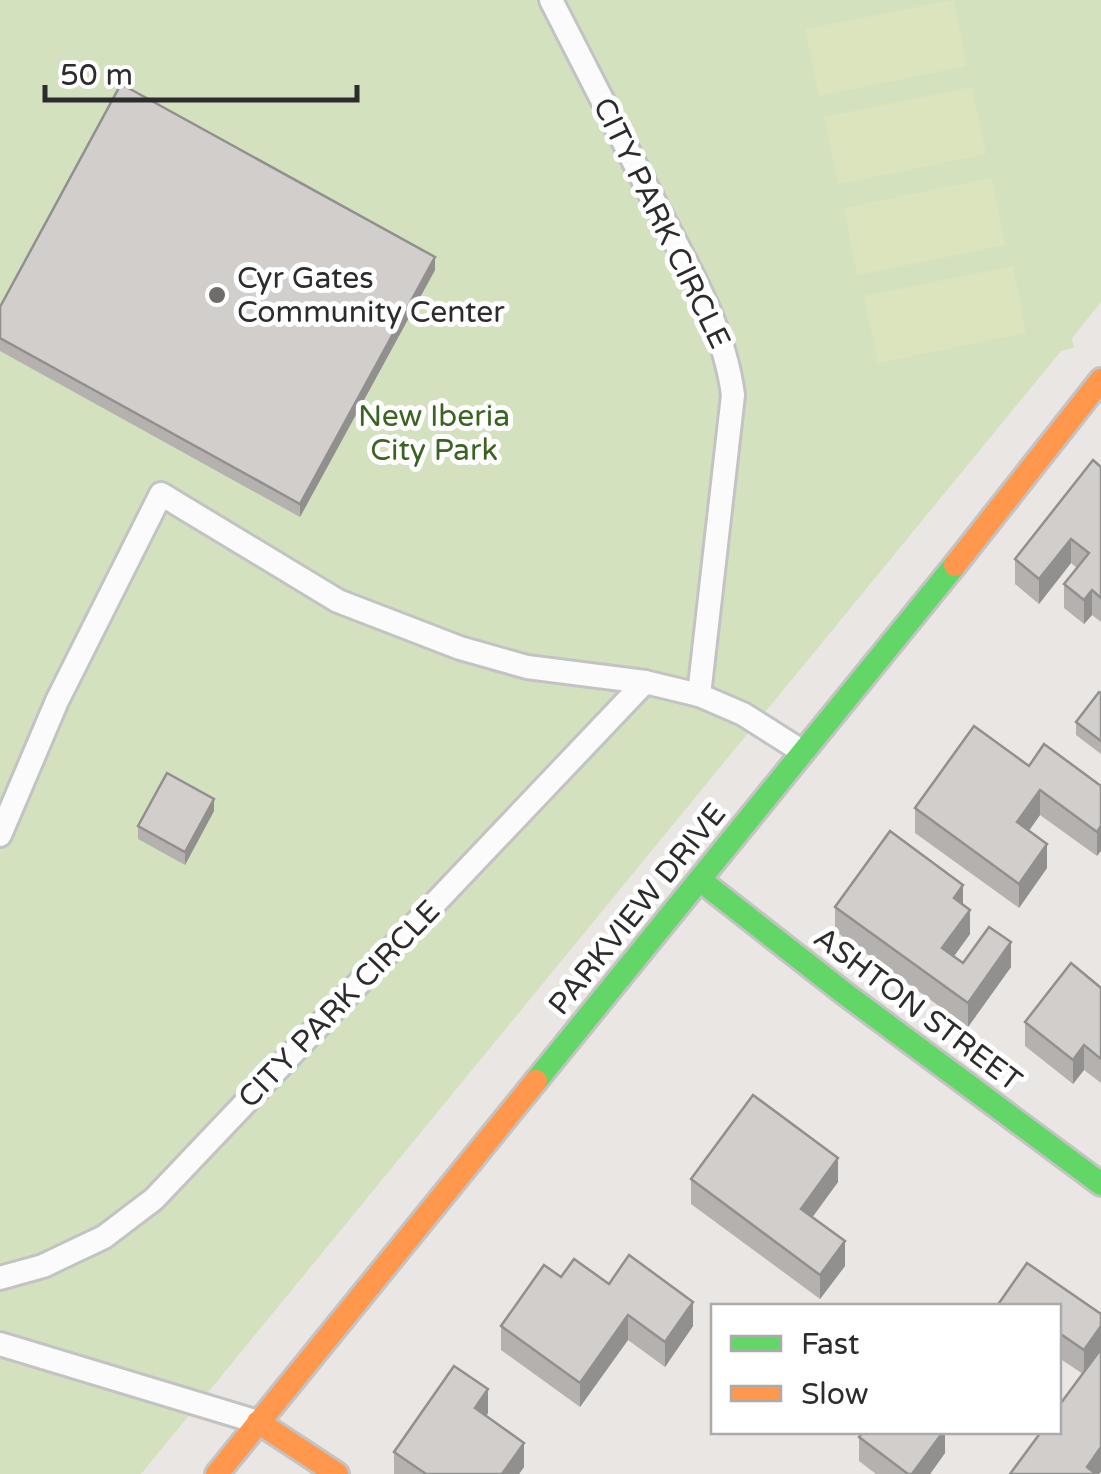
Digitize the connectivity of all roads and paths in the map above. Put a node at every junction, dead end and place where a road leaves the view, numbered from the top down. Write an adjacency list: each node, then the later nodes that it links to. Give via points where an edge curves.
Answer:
1 (551, 0): 4 (lane, CITY PARK CIRCLE, via 729,362 733,395)
2 (1101, 380): 5 (main road, PARKVIEW DRIVE)
3 (645, 682): 4 (lane); 6 (lane, via 527,667 390,622 338,601 161,494 56,702); 9 (lane, CITY PARK CIRCLE, via 154,1198 104,1237)
4 (699, 695): 5 (lane)
5 (803, 752): 7 (main road, PARKVIEW DRIVE)
6 (0, 835)
7 (700, 880): 8 (main road, ASHTON STREET); 11 (main road, PARKVIEW DRIVE)
8 (1101, 1184)
9 (0, 1278)
10 (0, 1344): 11 (lane)
11 (258, 1422): 12 (main road, PARKVIEW DRIVE); 13 (main road)
12 (217, 1474)
13 (336, 1474)

